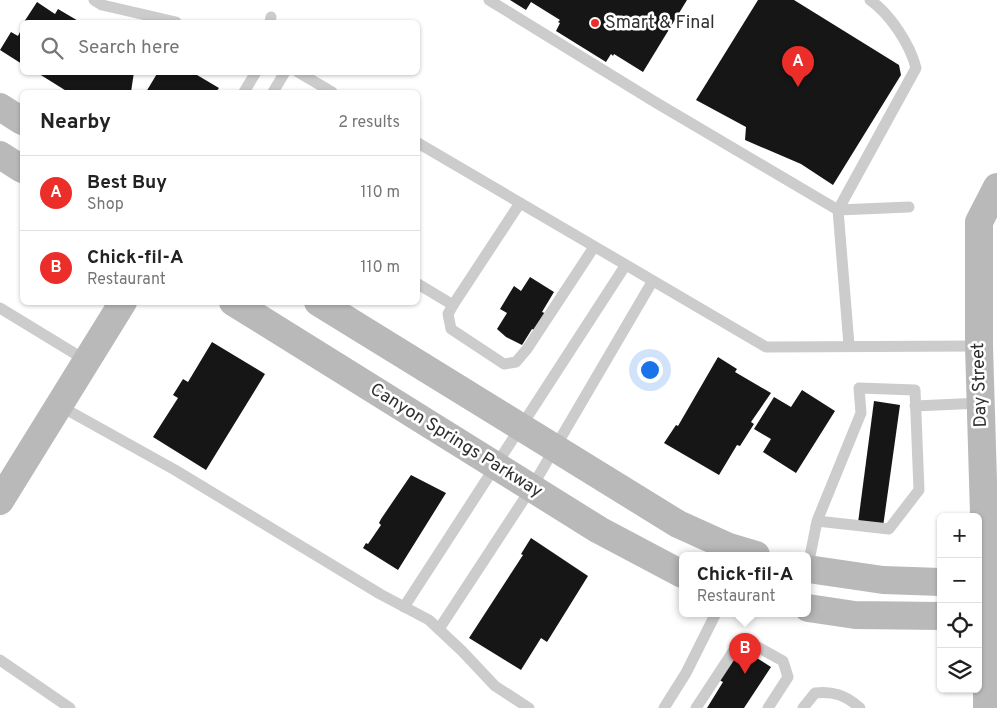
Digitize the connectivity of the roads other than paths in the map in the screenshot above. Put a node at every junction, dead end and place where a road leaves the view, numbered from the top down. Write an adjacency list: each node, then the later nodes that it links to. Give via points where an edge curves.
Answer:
1 (94, 0): 4 (lane, via 102,5)
2 (488, 0): 19 (lane)
3 (870, 0): 19 (lane, via 912,52 916,68)
4 (167, 20)
5 (254, 75): 8 (lane)
6 (283, 75): 9 (lane)
7 (303, 75): 10 (lane)
8 (245, 90)
9 (275, 90)
10 (329, 90)
11 (0, 107): 12 (street)
12 (20, 120)
13 (420, 144): 17 (lane)
14 (0, 154): 15 (street)
15 (20, 168)
16 (997, 186): 30 (street, Day Street, via 979,222)
17 (520, 203): 20 (lane); 27 (lane)
18 (909, 207): 19 (lane)
19 (838, 210): 29 (lane)
20 (594, 247): 21 (lane); 27 (lane, via 516,362 504,364 450,329 448,314)
21 (626, 266): 22 (lane); 35 (lane)
22 (652, 282): 29 (lane, via 766,347); 36 (lane)
23 (420, 285): 27 (lane)
24 (122, 305): 31 (street)
25 (238, 305): 37 (street, Canyon Springs Parkway)
26 (323, 305): 35 (street)
27 (453, 305)
28 (0, 308): 31 (lane)
29 (849, 345): 30 (lane)
30 (979, 346): 32 (street, Day Street)
31 (89, 362): 33 (street)
32 (981, 403): 34 (lane); 46 (street, Day Street)
33 (60, 406): 39 (street); 47 (lane, via 175,470)
34 (915, 406): 40 (lane, via 918,490 889,529); 40 (lane, via 915,390 859,388 861,413)
35 (521, 429): 36 (street); 37 (lane)
36 (554, 450): 38 (lane); 41 (street, via 678,524)
37 (497, 465): 38 (street, Canyon Springs Parkway); 47 (lane)
38 (532, 487): 44 (street, Canyon Springs Parkway, via 599,530); 52 (lane)
39 (0, 501)
40 (817, 521): 42 (lane)
41 (746, 552)
42 (811, 552)
43 (811, 568): 45 (street, via 883,580)
44 (679, 572)
45 (937, 582)
46 (987, 583): 49 (street, Day Street)
47 (404, 607): 52 (lane)
48 (811, 608): 50 (street, via 855,615)
49 (988, 615): 61 (street, Day Street)
50 (937, 616)
51 (714, 617): 56 (lane)
52 (439, 629): 55 (lane, via 495,686)
53 (0, 660): 54 (lane)
54 (70, 708)
55 (530, 708)
56 (664, 708)
57 (696, 708): 58 (lane, via 738,644 747,641 783,661 788,677)
58 (768, 708)
59 (803, 708): 60 (lane, via 815,693 830,691 850,699)
60 (860, 708)
61 (988, 708)

